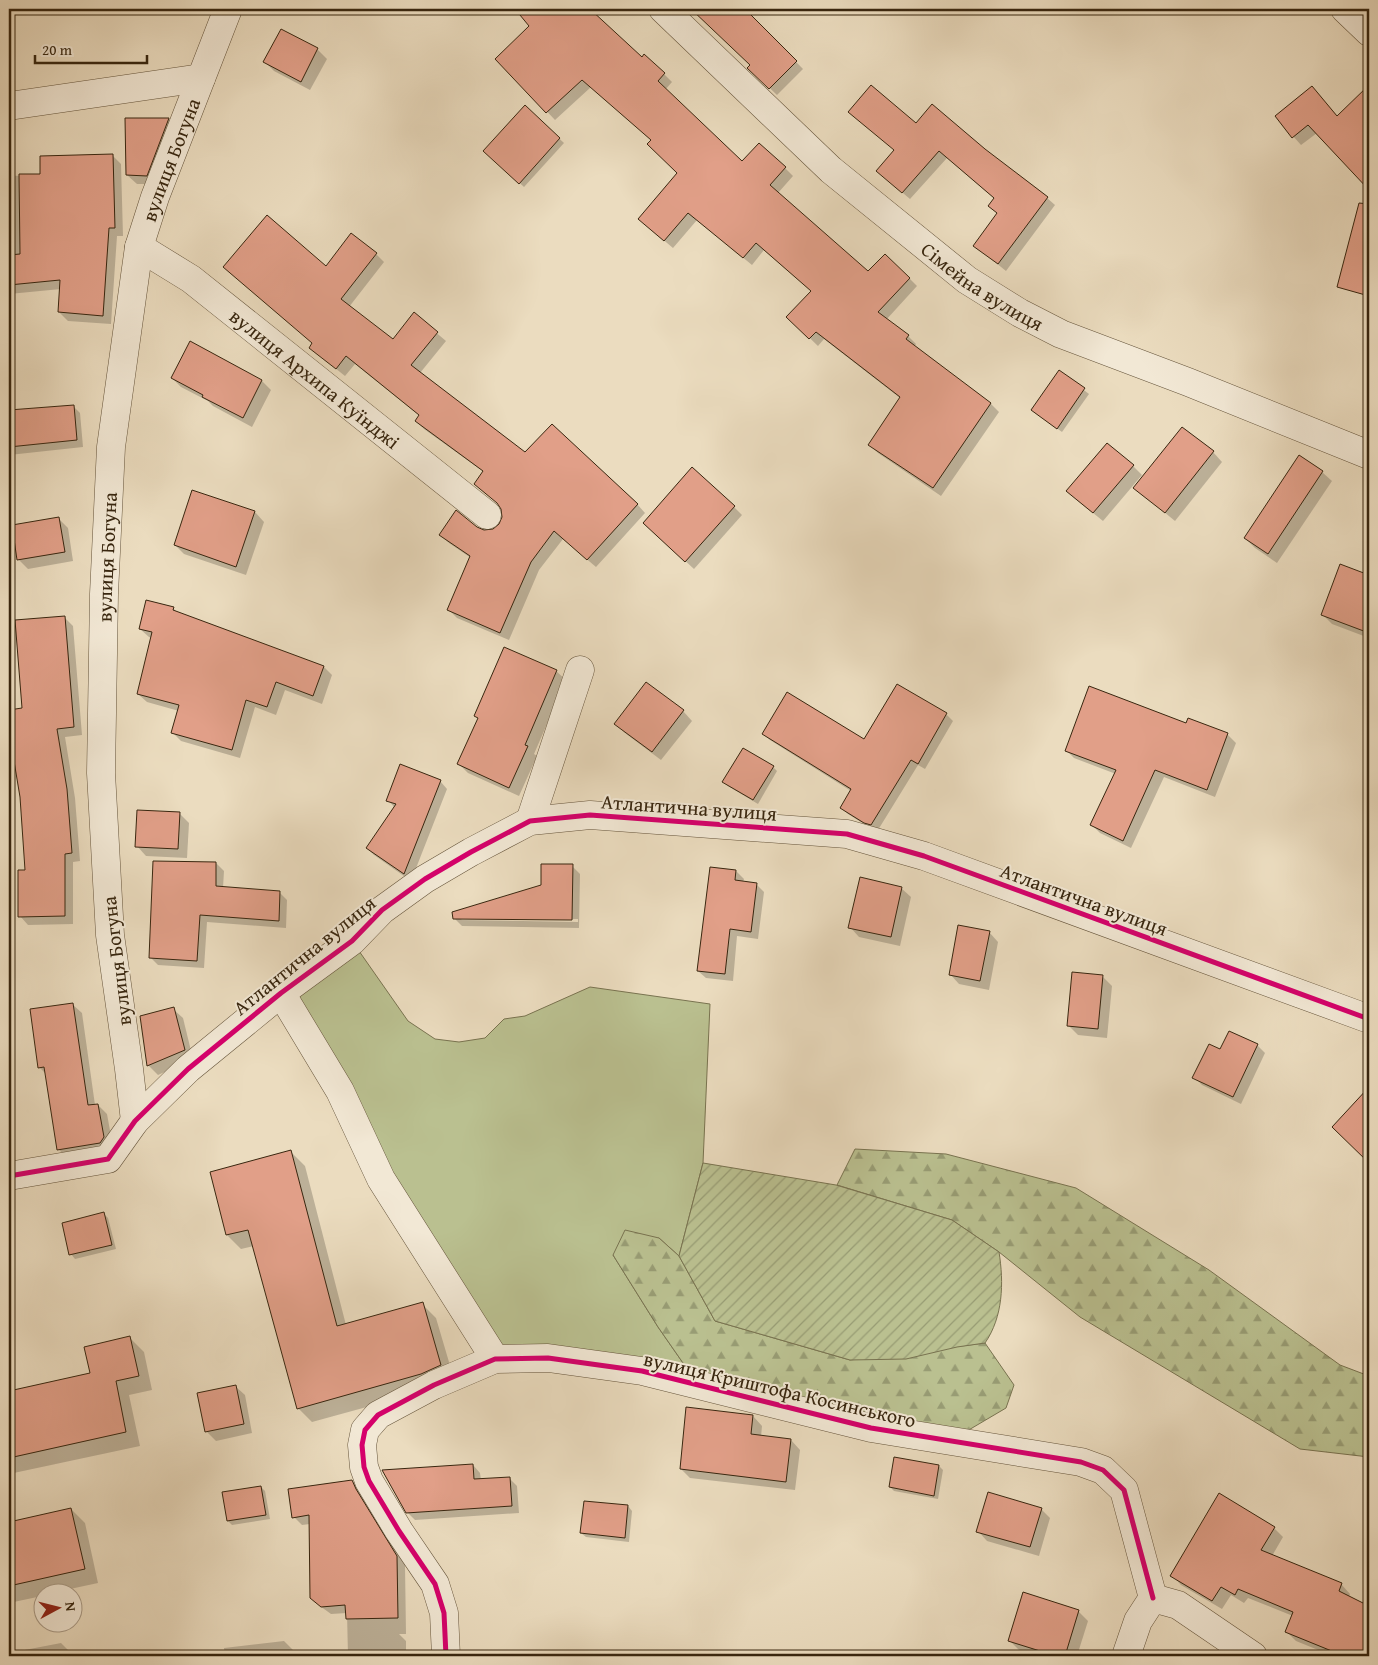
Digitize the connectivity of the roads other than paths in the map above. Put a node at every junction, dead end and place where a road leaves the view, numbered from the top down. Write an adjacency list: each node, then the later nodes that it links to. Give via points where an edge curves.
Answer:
1 (228, 9): 5 (street, вулиця Богуна)
2 (662, 9): 8 (street, Сімейна вулиця, via 831,170 968,280 1061,334)
3 (1345, 9): 4 (street)
4 (1369, 32)
5 (201, 78): 6 (street); 7 (street, вулиця Богуна, via 154,197)
6 (9, 106)
7 (140, 247): 9 (street, вулиця Архипа Куїнджі, via 191,279); 14 (street, вулиця Богуна, via 111,447 101,773 110,935)
8 (1369, 455)
9 (487, 514)
10 (580, 670): 11 (street)
11 (530, 821): 12 (street, Атлантична вулиця, via 425,879 382,910 352,941); 13 (street, Атлантична вулиця, via 590,815 847,834 924,856)
12 (281, 994): 14 (street, Атлантична вулиця, via 188,1069); 16 (street, via 340,1091 381,1179)
13 (1369, 1019)
14 (135, 1121): 15 (street, Атлантична вулиця, via 108,1159)
15 (9, 1176)
16 (496, 1359): 17 (street, вулиця Криштофа Косинського, via 548,1358 642,1371 871,1428 1081,1462 1104,1470 1124,1490); 18 (street, вулиця Криштофа Косинського, via 434,1385 378,1415 365,1430 362,1445 369,1481 435,1584 444,1612)
17 (1153, 1598): 19 (street, via 1138,1621); 20 (street, via 1178,1605)
18 (446, 1656)
19 (1126, 1656)
20 (1253, 1656)

